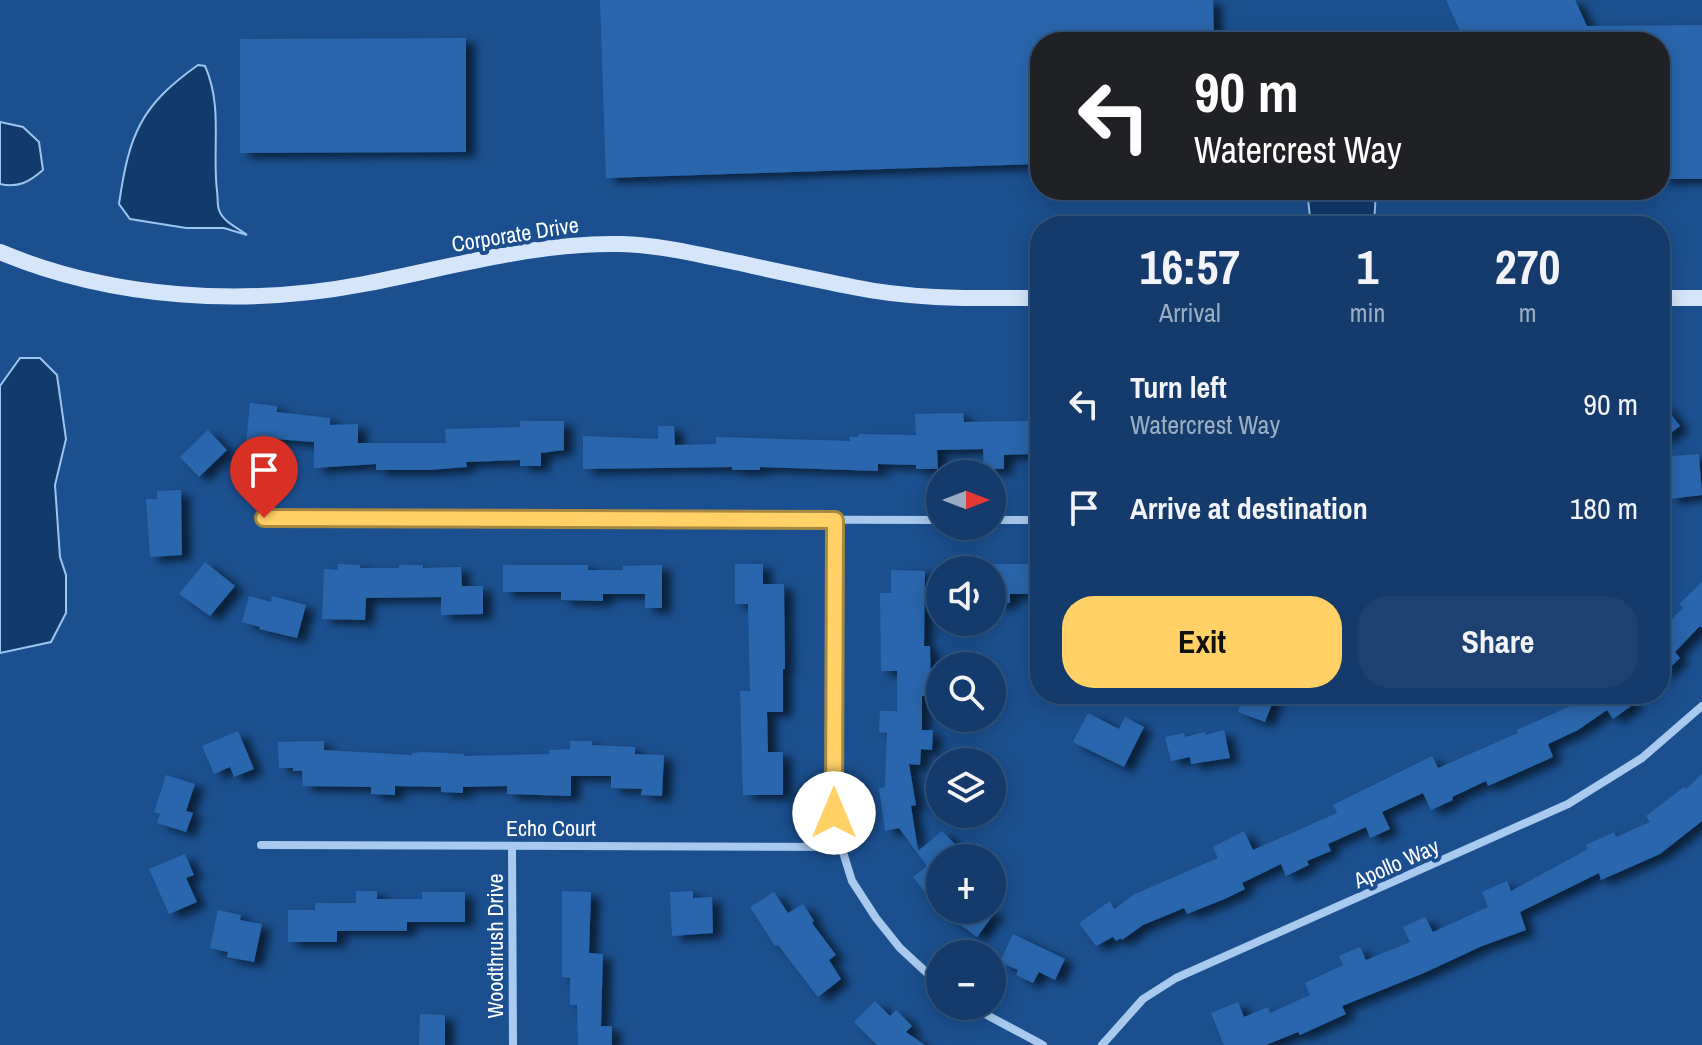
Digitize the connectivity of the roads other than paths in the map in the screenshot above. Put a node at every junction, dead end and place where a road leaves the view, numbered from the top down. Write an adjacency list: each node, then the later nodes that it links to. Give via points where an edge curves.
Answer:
1 (0, 252): 2 (street, Corporate Drive, via 120,286 253,295 362,285 551,247 635,244 892,293)
2 (1030, 298)
3 (1670, 298): 4 (street)
4 (1702, 298)
5 (264, 518): 6 (street)
6 (835, 520): 7 (street); 13 (street, via 834,813)
7 (926, 520)
8 (1006, 520): 9 (street)
9 (1030, 520)
10 (1702, 706): 18 (street, Apollo Way, via 1642,758 1560,809 1176,978 1143,999)
11 (261, 845): 12 (street, Echo Court)
12 (512, 846): 13 (street, Echo Court); 16 (street, Woodthrush Drive)
13 (840, 847): 14 (street, via 852,881 876,918)
14 (926, 972)
15 (996, 1020): 17 (street)
16 (513, 1045)
17 (1043, 1045)
18 (1102, 1045)

